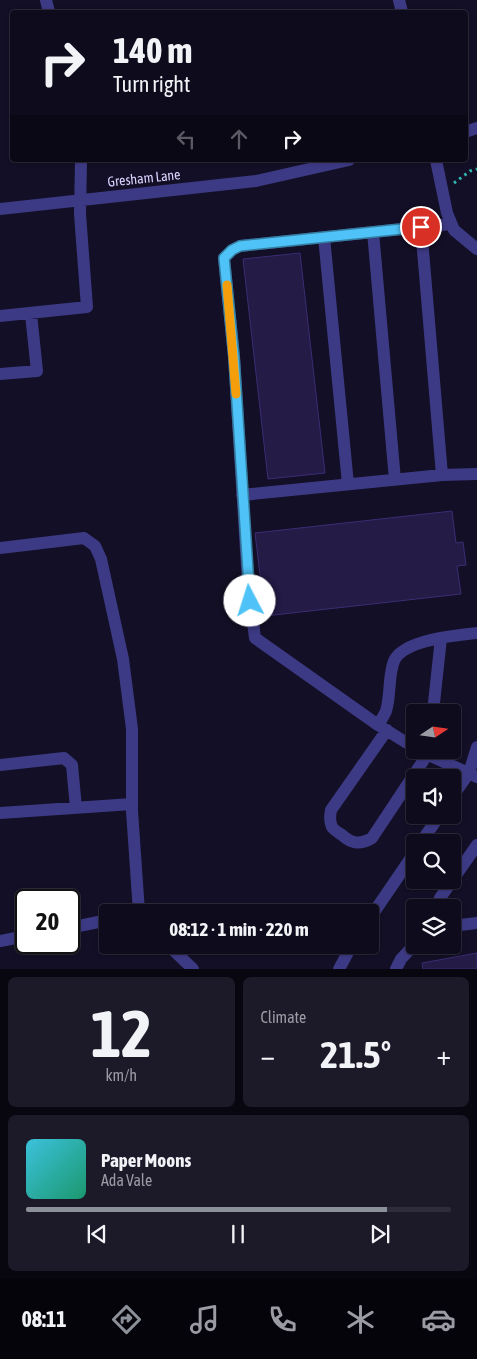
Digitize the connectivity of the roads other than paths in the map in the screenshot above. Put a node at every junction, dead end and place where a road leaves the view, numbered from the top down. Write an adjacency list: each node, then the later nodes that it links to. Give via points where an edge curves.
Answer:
1 (81, 162): 4 (street)
2 (341, 162): 4 (street, Gresham Lane, via 256,181)
3 (436, 162): 6 (street)
4 (81, 200): 5 (street, Gresham Lane); 11 (street, via 87,307)
5 (0, 209)
6 (451, 224): 7 (street); 10 (street)
7 (421, 227): 8 (street); 15 (street)
8 (373, 232): 9 (street); 16 (street)
9 (324, 237): 17 (street); 18 (street, via 240,246 224,258)
10 (477, 249)
11 (31, 314): 12 (street); 13 (street, via 36,371)
12 (0, 316)
13 (0, 374)
14 (477, 474): 15 (street)
15 (442, 475): 16 (street)
16 (395, 480): 17 (street)
17 (348, 484): 18 (street)
18 (242, 495): 23 (street, via 255,638)
19 (0, 548): 31 (street, via 84,538 95,546 101,559 123,659 132,729)
20 (477, 633): 21 (street)
21 (441, 638): 22 (street); 23 (street, via 399,653 394,662)
22 (435, 704)
23 (382, 728): 24 (street); 26 (street, via 331,810 332,827 350,842 366,842 372,838)
24 (406, 742)
25 (477, 747): 29 (street)
26 (417, 759)
27 (439, 759): 29 (street)
28 (0, 765): 32 (street, via 64,758 72,765)
29 (473, 775): 30 (street)
30 (461, 788)
31 (132, 804): 32 (street); 37 (street)
32 (76, 808): 33 (street)
33 (0, 814)
34 (477, 845): 36 (street)
35 (406, 865): 38 (street)
36 (440, 899)
37 (138, 904)
38 (379, 905)
39 (99, 922): 42 (street)
40 (477, 923): 41 (street)
41 (461, 925)
42 (80, 926)
43 (15, 938): 44 (street)
44 (0, 941)
45 (177, 954): 49 (street)
46 (347, 954): 50 (street)
47 (409, 954): 48 (street)
48 (401, 966)
49 (193, 969)
50 (339, 969)

